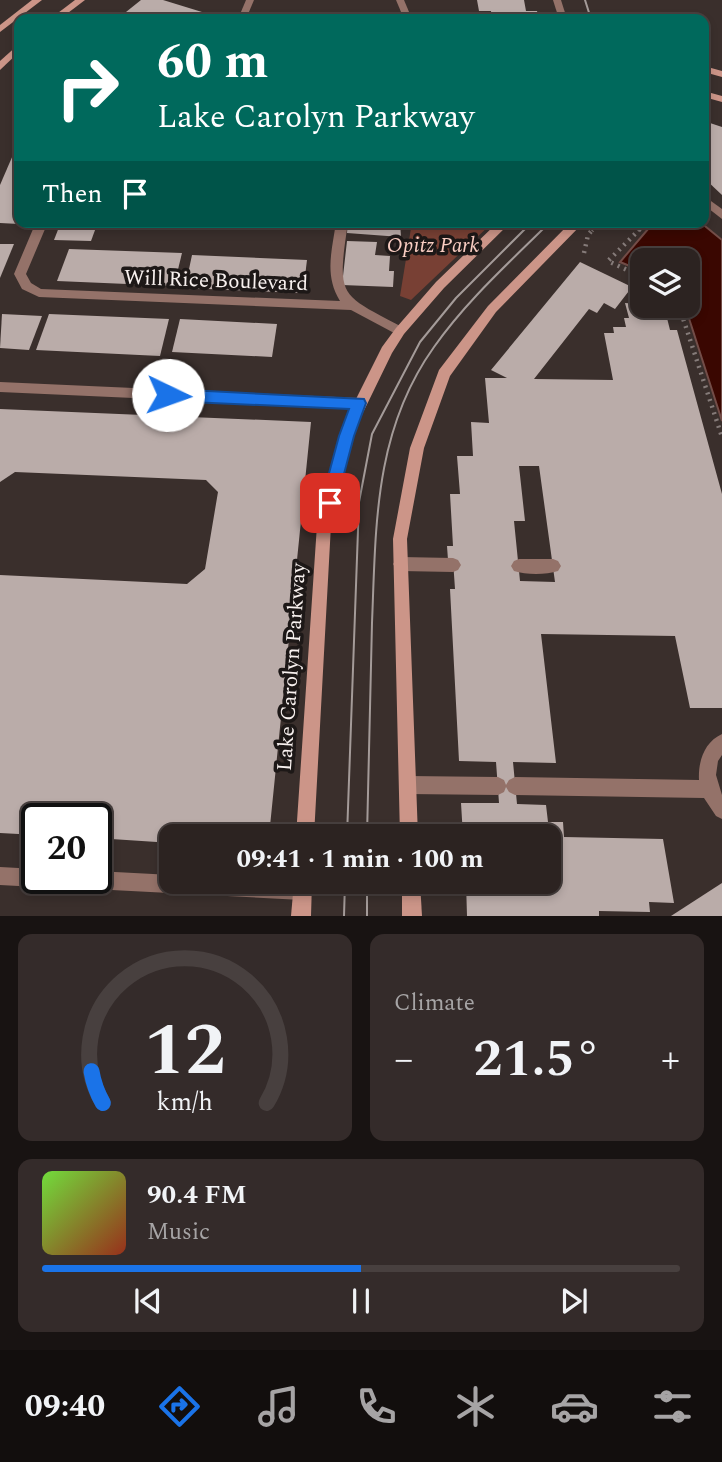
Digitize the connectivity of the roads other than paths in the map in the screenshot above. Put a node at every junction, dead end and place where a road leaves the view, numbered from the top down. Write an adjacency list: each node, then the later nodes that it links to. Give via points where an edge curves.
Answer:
1 (38, 0): 3 (street)
2 (81, 0): 4 (street)
3 (24, 14)
4 (61, 14)
5 (14, 54): 6 (street)
6 (0, 67)
7 (39, 228): 11 (street, Will Rice Boulevard, via 20,274 26,286 45,295)
8 (341, 228): 11 (street, via 335,284)
9 (499, 228): 12 (street, Lake Carolyn Parkway)
10 (572, 228): 15 (street, via 492,309 444,374 417,448 400,538)
11 (354, 306): 12 (street, Will Rice Boulevard)
12 (400, 331): 14 (street, Lake Carolyn Parkway)
13 (0, 387): 14 (street)
14 (359, 403): 23 (street, Lake Carolyn Parkway, via 324,525)
15 (401, 564): 16 (street); 20 (street)
16 (453, 565)
17 (519, 566): 18 (street)
18 (553, 566)
19 (722, 743): 21 (street, via 709,759)
20 (408, 785): 21 (street); 24 (street)
21 (710, 789): 22 (street)
22 (722, 810)
23 (306, 824)
24 (410, 824)
25 (0, 876): 26 (street)
26 (21, 877)
27 (112, 880): 28 (street)
28 (159, 881)
29 (302, 894): 31 (street)
30 (411, 894): 32 (street)
31 (301, 916)
32 (412, 916)

